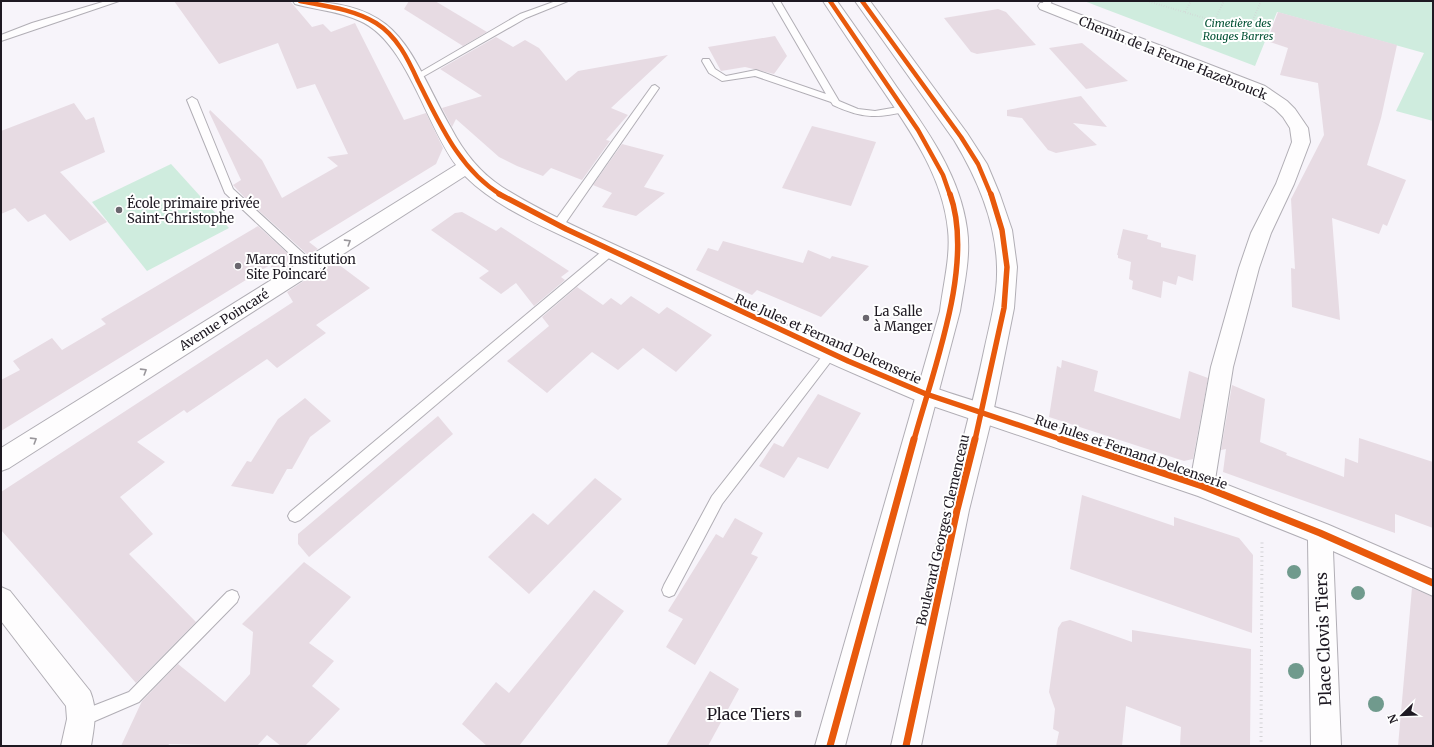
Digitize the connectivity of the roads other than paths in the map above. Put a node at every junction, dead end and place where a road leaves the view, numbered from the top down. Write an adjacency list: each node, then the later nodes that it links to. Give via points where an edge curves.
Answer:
1 (115, 1): 8 (lane)
2 (300, 1): 10 (street, Rue Jules et Fernand Delcenserie, via 349,12 388,31)
3 (564, 1): 10 (lane, via 523,16)
4 (776, 1): 13 (lane)
5 (830, 1): 14 (street)
6 (862, 1): 21 (street, Boulevard Georges Clemenceau, via 961,136 978,164 992,195 1002,230 1007,267 1004,308)
7 (1046, 3): 23 (street, Chemin de la Ferme Hazebrouck, via 1260,90 1281,105 1299,128 1301,142 1285,184 1260,233 1230,333)
8 (1, 38)
9 (706, 61): 13 (lane, via 712,71 725,79 756,73)
10 (416, 76): 15 (street, Rue Jules et Fernand Delcenserie)
11 (655, 88): 16 (lane)
12 (192, 100): 18 (lane, via 229,191)
13 (834, 100): 14 (lane, via 856,112 875,114)
14 (904, 109): 20 (street, via 943,175 952,200 958,230 958,252 950,311)
15 (467, 166): 16 (street, Rue Jules et Fernand Delcenserie, via 481,181); 18 (street, Avenue Poincaré, one-way to 15)
16 (558, 225): 17 (street, Rue Jules et Fernand Delcenserie)
17 (611, 250): 19 (street, Rue Jules et Fernand Delcenserie); 24 (lane)
18 (310, 266): 22 (street, Avenue Poincaré, one-way to 18)
19 (831, 353): 20 (street, Rue Jules et Fernand Delcenserie); 27 (lane, via 717,500)
20 (926, 394): 21 (street, Rue Jules et Fernand Delcenserie); 32 (street)
21 (982, 413): 23 (street, Rue Jules et Fernand Delcenserie); 33 (street, Boulevard Georges Clemenceau, via 957,510)
22 (1, 461)
23 (1202, 486): 25 (street, Rue Jules et Fernand Delcenserie)
24 (295, 516)
25 (1320, 533): 26 (street, Rue Jules et Fernand Delcenserie); 34 (street, Place Clovis Tiers)
26 (1433, 583)
27 (668, 590)
28 (232, 597): 30 (lane, via 134,697)
29 (1, 600): 30 (street, via 80,701)
30 (81, 719): 31 (street)
31 (76, 746)
32 (830, 746)
33 (906, 746)
34 (1326, 746)

